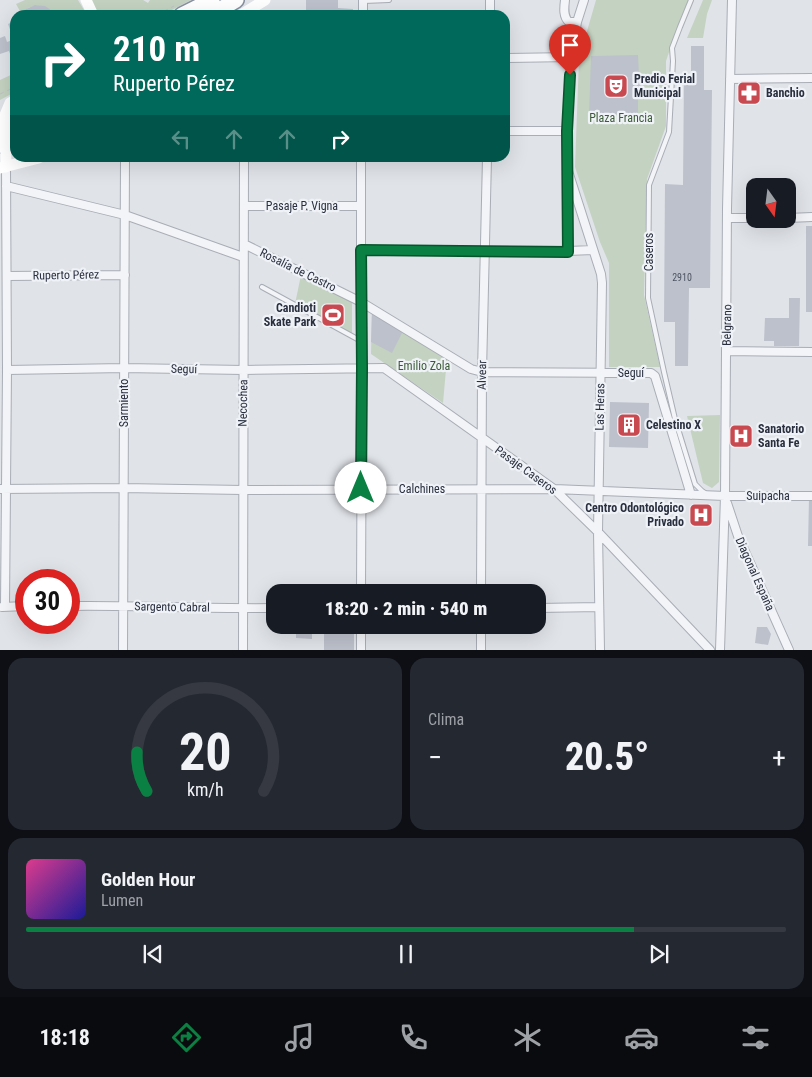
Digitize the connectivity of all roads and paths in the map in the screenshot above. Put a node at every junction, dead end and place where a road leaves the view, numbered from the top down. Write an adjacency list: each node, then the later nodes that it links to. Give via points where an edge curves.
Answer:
1 (213, 0): 10 (highway); 11 (highway)
2 (236, 0): 12 (highway)
3 (265, 0): 13 (street)
4 (363, 0): 5 (lane)
5 (389, 0)
6 (565, 0): 14 (street, via 566,19)
7 (584, 0): 14 (street, Las Heras)
8 (691, 0): 67 (lane, Caseros, via 672,48 669,132 649,185 648,298 675,419 695,484)
9 (732, 0): 18 (street, Belgrano)
10 (180, 9)
11 (199, 10)
12 (219, 10)
13 (249, 10)
14 (578, 22): 15 (street, Las Heras)
15 (571, 57): 16 (street); 22 (street, Las Heras)
16 (510, 58)
17 (812, 78): 18 (street)
18 (730, 79): 36 (street, Belgrano)
19 (8, 104): 20 (street)
20 (7, 126): 23 (street)
21 (510, 131): 22 (street)
22 (567, 131): 30 (street, Las Heras)
23 (9, 143): 29 (street)
24 (23, 162): 29 (street)
25 (126, 162): 34 (street, Sarmiento)
26 (244, 162): 32 (street, Necochea)
27 (361, 162): 33 (street)
28 (487, 162): 42 (street, Alvear)
29 (3, 167): 31 (street)
30 (568, 171): 41 (street, Las Heras); 43 (street, Las Heras)
31 (3, 186): 34 (street, Rosalía de Castro); 46 (street)
32 (244, 206): 33 (street, Pasaje P. Vigna); 39 (street, Necochea)
33 (361, 206): 40 (street)
34 (125, 215): 44 (street, Rosalía de Castro); 45 (street, Sarmiento)
35 (812, 217): 38 (street)
36 (727, 218): 37 (street); 50 (street, Belgrano)
37 (746, 218)
38 (796, 218)
39 (244, 244): 44 (street, Necochea); 48 (street, Rosalía de Castro)
40 (361, 250): 42 (street); 48 (street)
41 (593, 250): 43 (street); 57 (street, Las Heras, via 602,283)
42 (485, 251): 43 (street); 56 (street, Alvear)
43 (568, 252)
44 (243, 257): 55 (street, Necochea)
45 (124, 275): 46 (street, Ruperto Pérez); 52 (street, Sarmiento)
46 (7, 276): 54 (street)
47 (262, 287): 49 (lane)
48 (361, 302): 49 (street); 56 (street, Rosalía de Castro)
49 (361, 341): 53 (street)
50 (726, 351): 51 (street); 68 (street, Belgrano)
51 (812, 352)
52 (124, 368): 54 (street, Seguí); 55 (street, Seguí); 59 (street, Sarmiento)
53 (362, 368): 55 (street, Seguí); 58 (street, Pasaje Caseros, via 384,368); 60 (street)
54 (7, 370): 61 (street)
55 (244, 370): 64 (street, Necochea)
56 (482, 372): 57 (street, Seguí); 58 (street, Alvear)
57 (601, 372): 65 (street, Las Heras); 66 (street, Seguí, via 650,373 655,376)
58 (481, 438): 62 (street, Alvear); 63 (street, Pasaje Caseros)
59 (123, 488): 61 (street, Calchines); 64 (street, Calchines); 74 (street, Sarmiento)
60 (361, 488): 62 (street, Calchines); 64 (street, Calchines); 71 (street)
61 (3, 489): 75 (street)
62 (481, 489): 63 (street, Calchines); 72 (street, Alvear)
63 (554, 489): 65 (street, Calchines); 70 (street, Pasaje Caseros)
64 (242, 490): 77 (street, Necochea)
65 (598, 490): 66 (street, Calchines); 70 (street, Las Heras)
66 (691, 495): 67 (street, Calchines)
67 (712, 496): 68 (street, Calchines)
68 (725, 496): 69 (street, Suipacha); 88 (street, Belgrano); 89 (street, Diagonal España, via 738,536)
69 (812, 496)
70 (598, 532): 76 (street, Las Heras); 87 (street, Pasaje Caseros)
71 (361, 584)
72 (481, 584)
73 (80, 606): 74 (street, Sargento Cabral)
74 (123, 606): 77 (street, Sargento Cabral); 82 (street, Sarmiento)
75 (3, 607)
76 (599, 607): 79 (street); 86 (street, Las Heras)
77 (243, 608): 78 (street, Sargento Cabral); 83 (street, Necochea)
78 (266, 608)
79 (546, 608)
80 (361, 634): 84 (street)
81 (481, 634): 85 (street)
82 (123, 650)
83 (243, 650)
84 (361, 650)
85 (481, 650)
86 (600, 650)
87 (710, 650)
88 (720, 650)
89 (789, 650)

